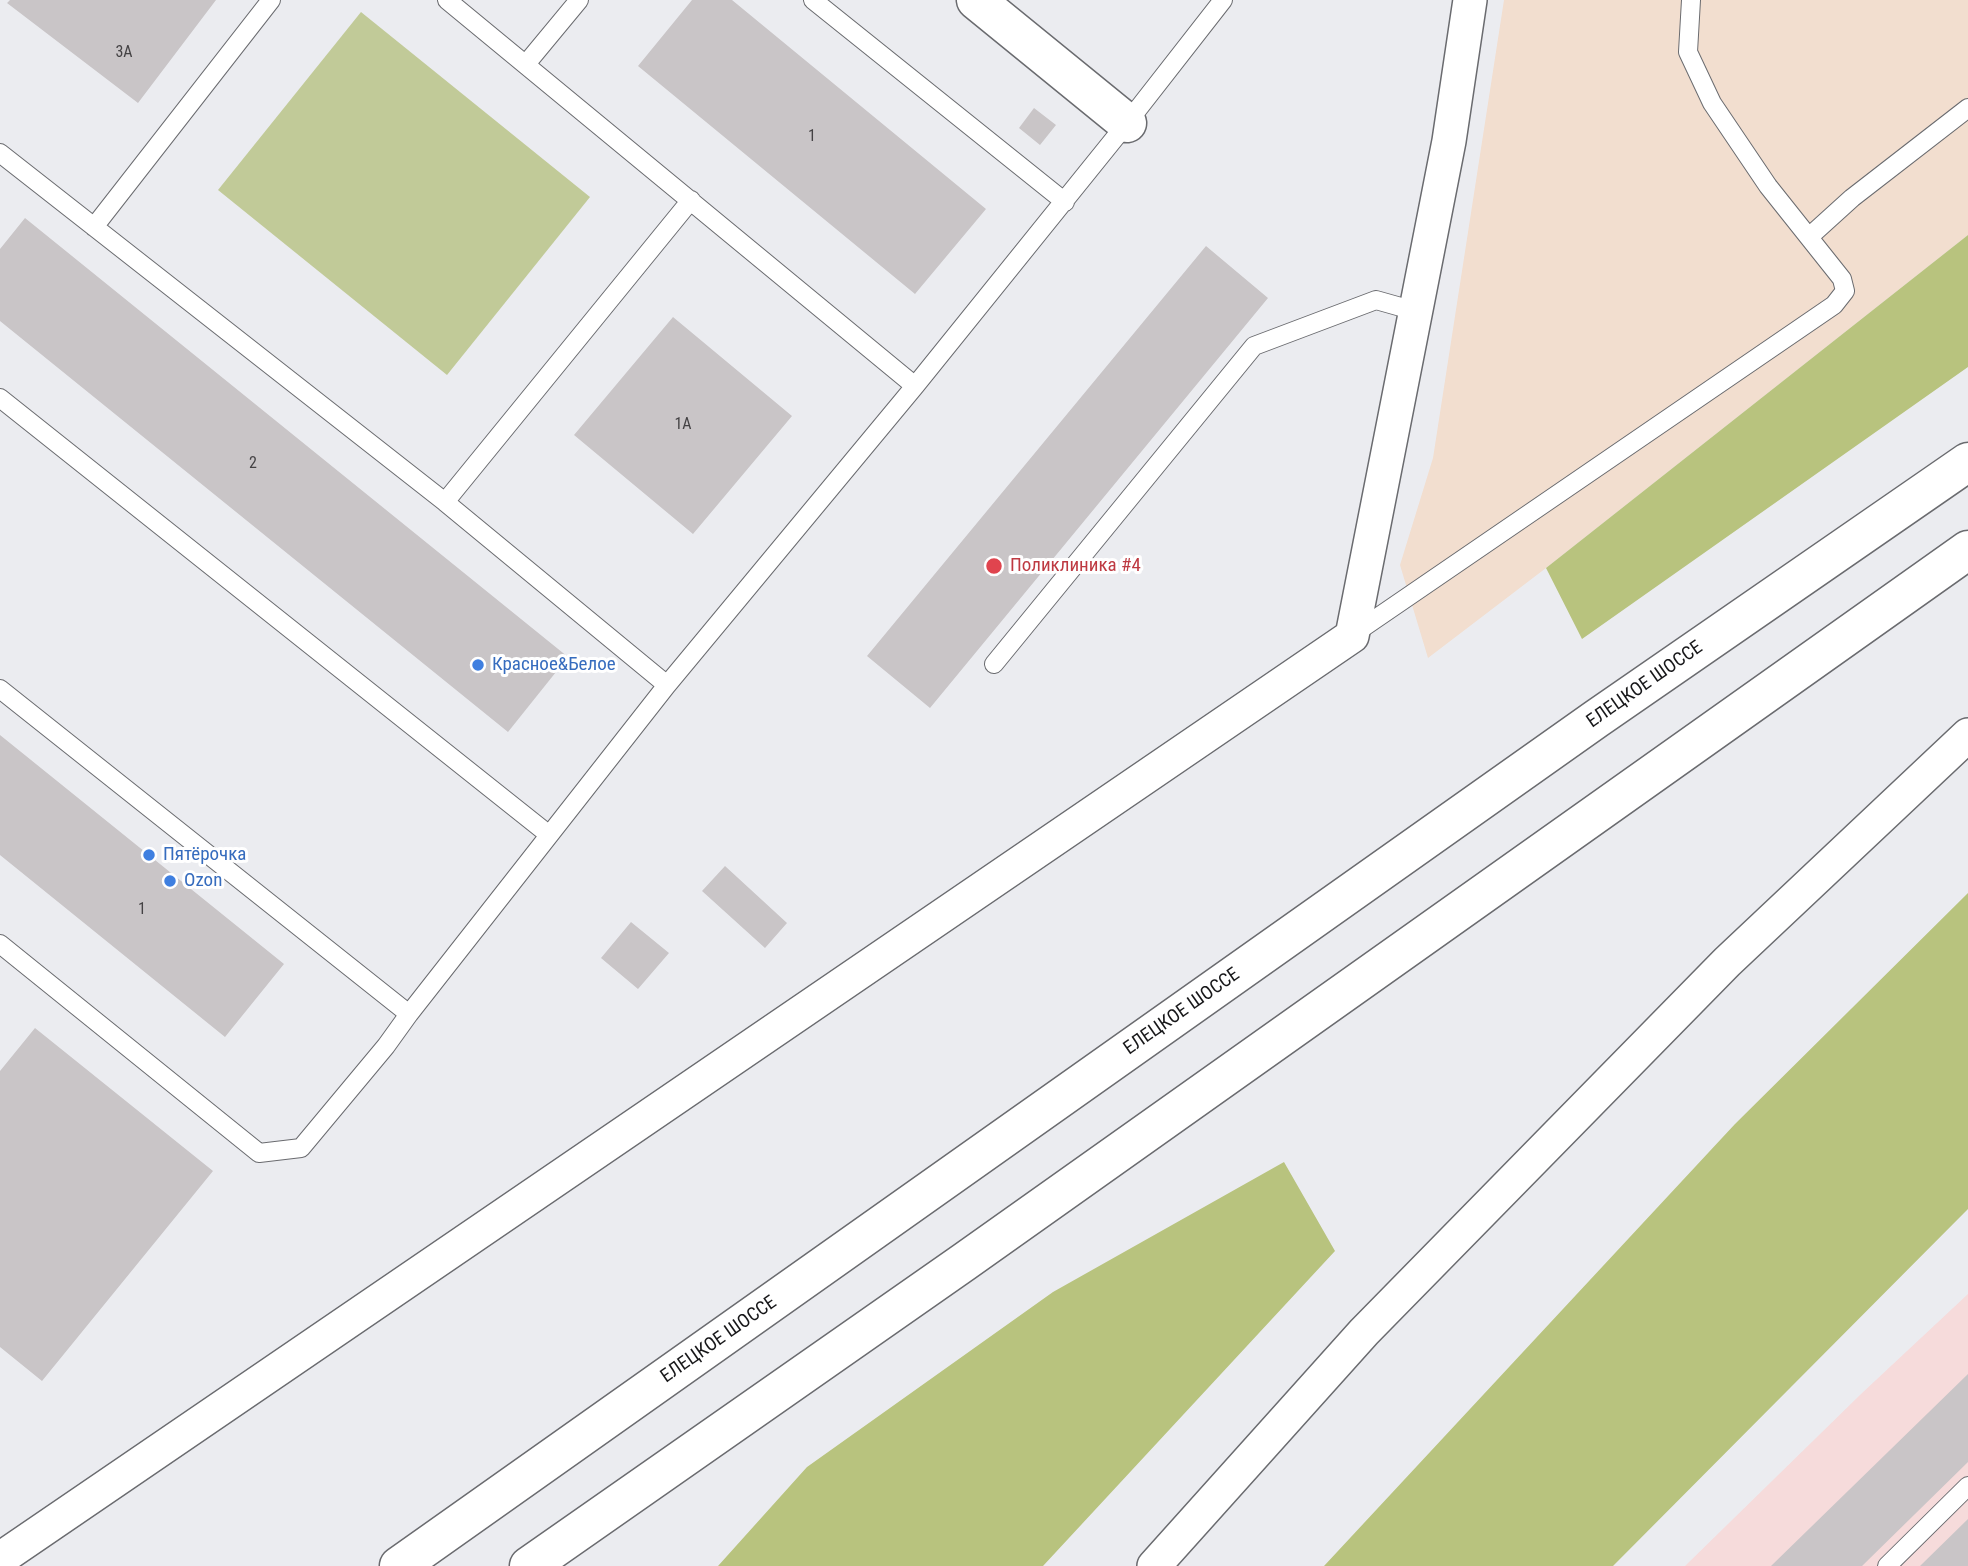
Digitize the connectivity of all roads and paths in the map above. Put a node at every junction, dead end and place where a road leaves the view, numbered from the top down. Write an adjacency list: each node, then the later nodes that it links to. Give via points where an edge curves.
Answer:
1 (271, 0): 15 (lane)
2 (447, 0): 9 (lane)
3 (579, 0): 9 (lane)
4 (813, 0): 14 (lane)
5 (976, 0): 11 (main road)
6 (1223, 0): 11 (lane)
7 (1470, 0): 17 (street, via 1449,141)
8 (1691, 0): 16 (lane, via 1688,52 1712,103)
9 (526, 64): 13 (lane)
10 (1968, 108): 16 (lane)
11 (1127, 123): 14 (lane)
12 (0, 153): 15 (lane)
13 (691, 200): 18 (lane); 21 (lane)
14 (1065, 202): 18 (lane)
15 (94, 227): 21 (lane)
16 (1809, 237): 23 (lane, via 1842,279 1845,291 1834,304)
17 (1415, 311): 23 (street); 24 (lane, via 1376,300 1254,346)
18 (915, 386): 25 (lane)
19 (0, 398): 28 (lane)
20 (1968, 462): 33 (main road, ЕЛЕЦКОЕ ШОССЕ, via 1596,719)
21 (446, 502): 25 (lane)
22 (1968, 550): 34 (main road)
23 (1352, 636): 32 (street)
24 (994, 664)
25 (667, 685): 28 (lane)
26 (0, 689): 30 (lane)
27 (1968, 735): 35 (street, via 1727,962 1364,1332)
28 (548, 834): 30 (lane)
29 (0, 944): 30 (lane, via 259,1153 301,1149)
30 (409, 1014)
31 (1968, 1486): 36 (lane)
32 (0, 1559)
33 (399, 1566)
34 (529, 1566)
35 (1154, 1566)
36 (1887, 1566)

